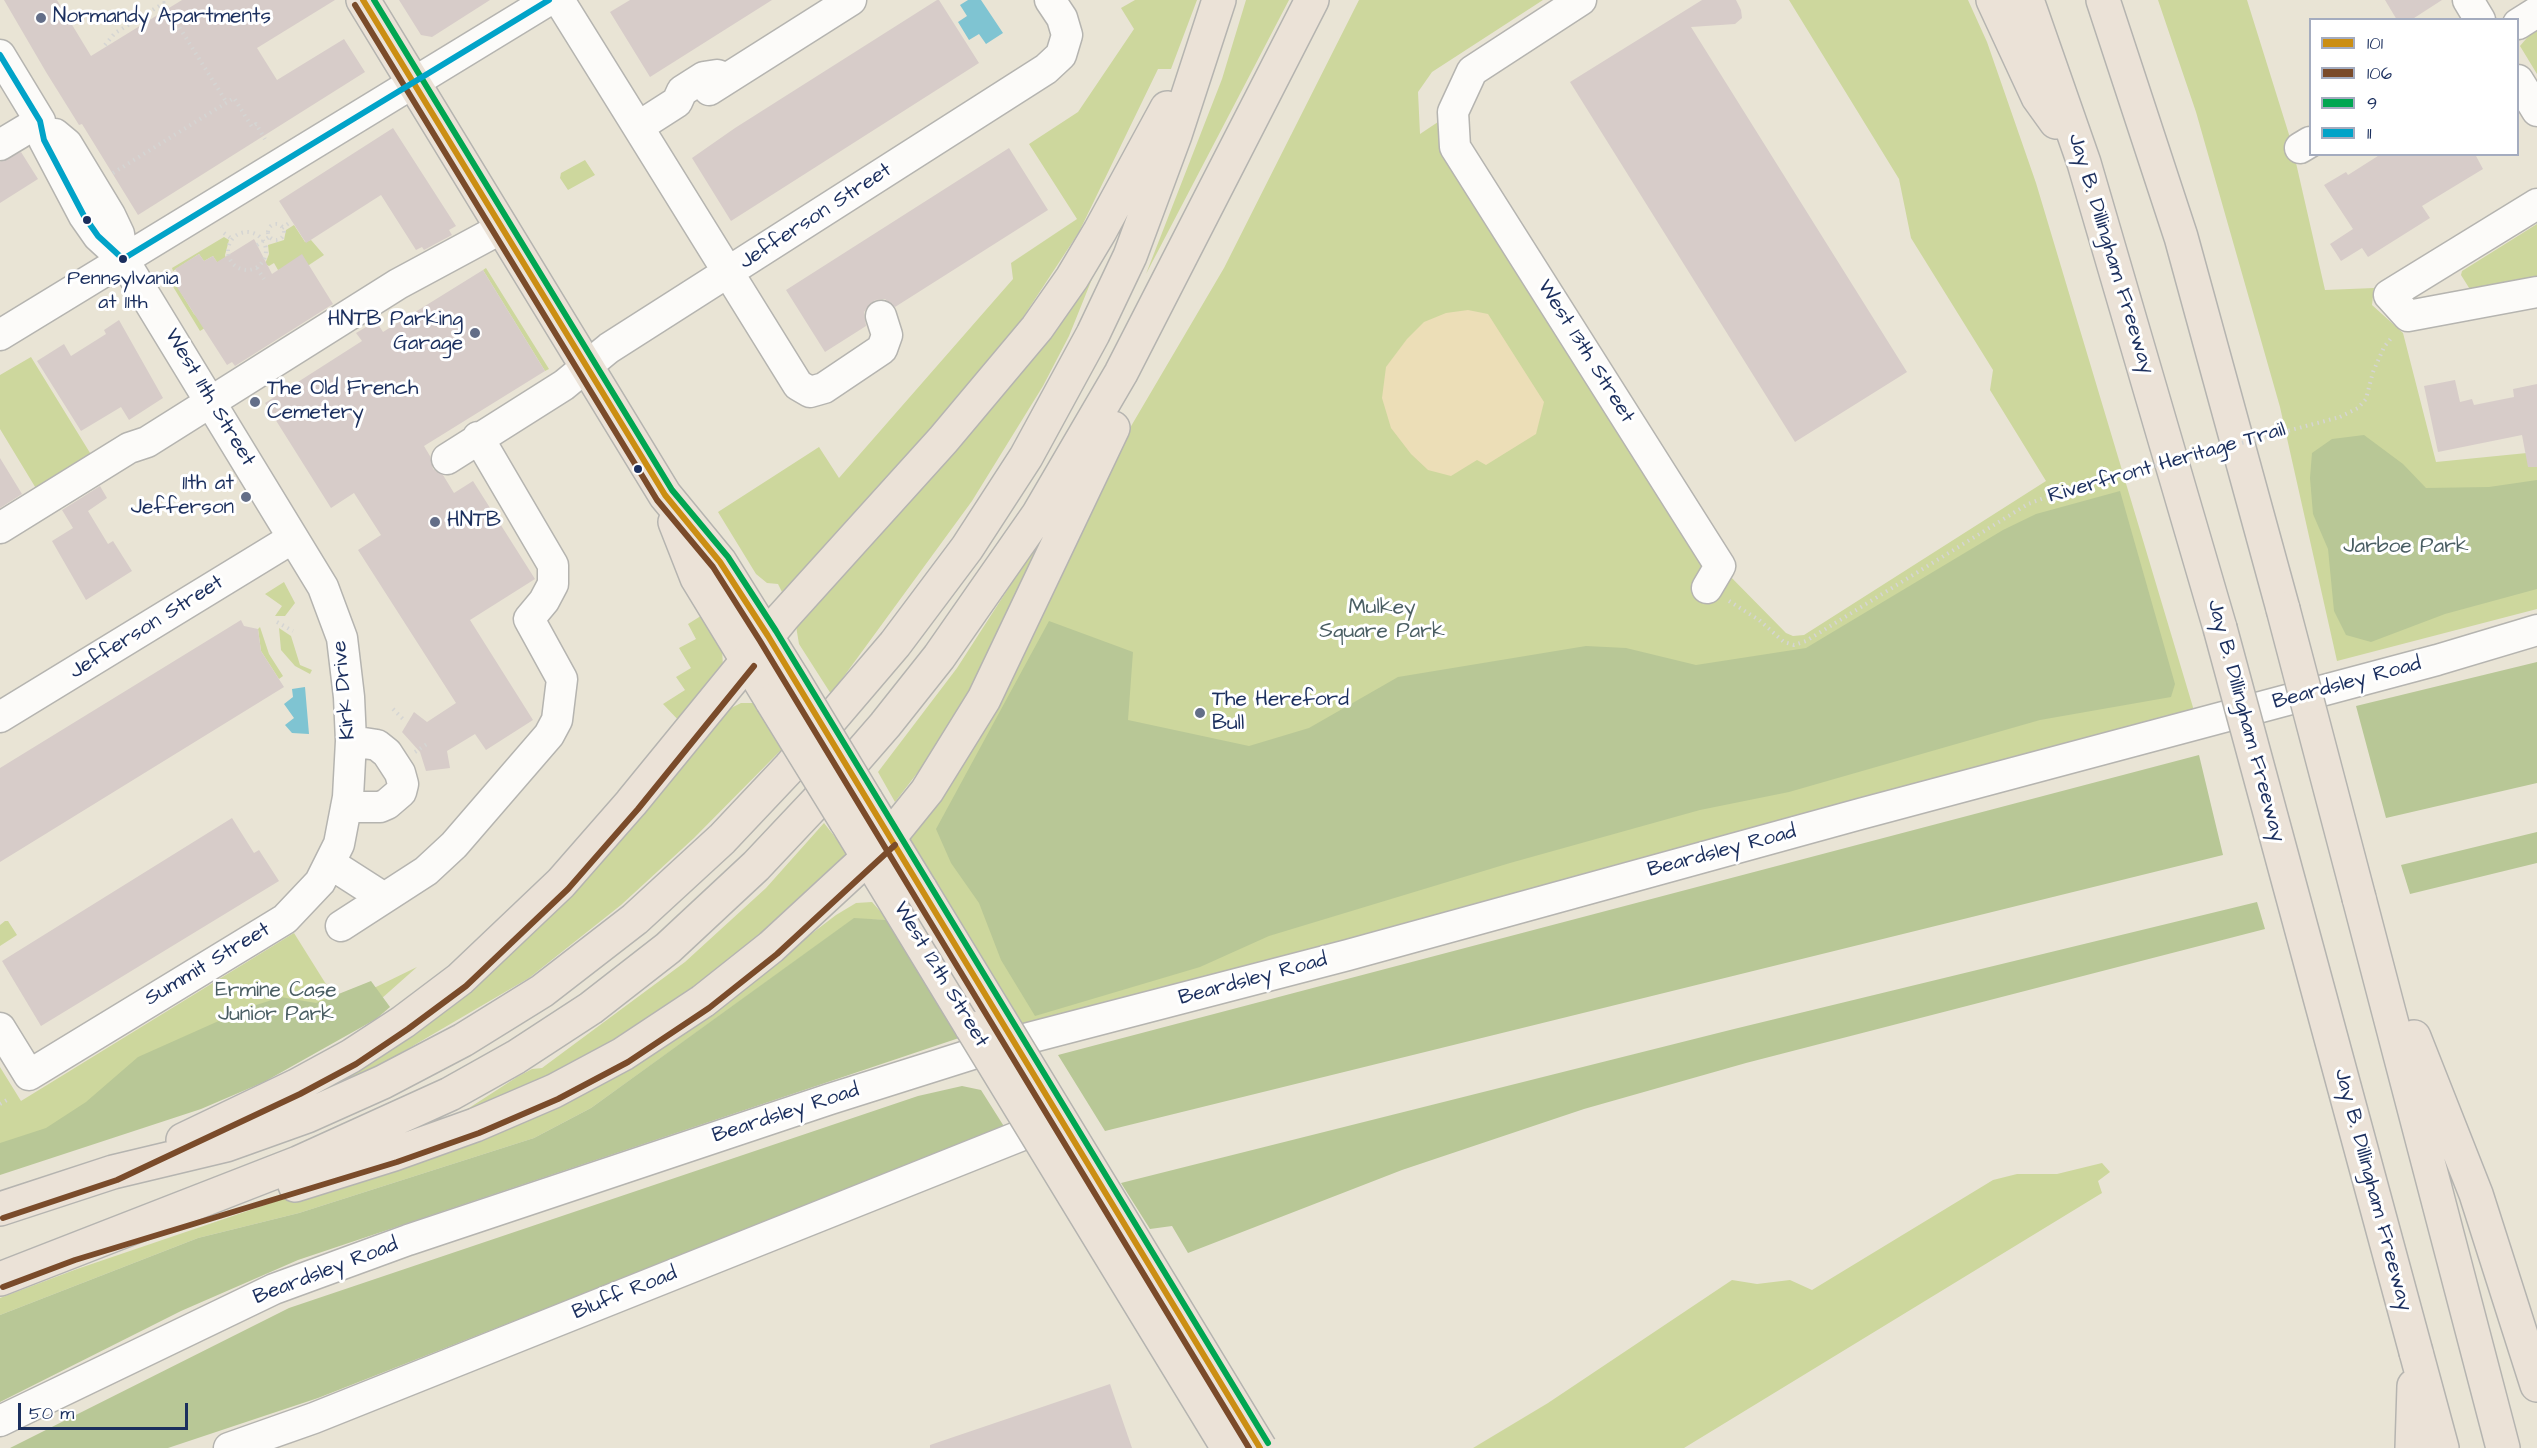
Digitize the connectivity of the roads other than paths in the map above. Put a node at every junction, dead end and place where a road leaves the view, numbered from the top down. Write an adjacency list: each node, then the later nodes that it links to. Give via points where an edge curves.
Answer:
1 (363, 0): 19 (main road, West 12th Street)
2 (549, 0): 19 (street)
3 (559, 0): 23 (street)
4 (851, 0): 23 (street, via 690,102 677,102)
5 (1050, 0): 30 (street, Jefferson Street, via 1067,35 1061,55 1046,69)
6 (1311, 0): 25 (main road)
7 (1581, 0): 41 (street, West 13th Street, via 1472,71 1453,112 1455,147 1720,566)
8 (1993, 0): 26 (main road, via 2038,97)
9 (2027, 0): 26 (main road, Jay B. Dillingham Freeway)
10 (2096, 0): 17 (main road)
11 (2103, 0): 17 (main road)
12 (2468, 0): 15 (street)
13 (1216, 9): 43 (main road, via 1100,231 1037,328); 58 (main road, via 1130,256 1026,458 967,548 895,644 723,839 590,955 542,991 464,1040 307,1116 226,1145)
14 (2537, 12): 16 (street)
15 (2479, 18)
16 (2519, 23)
17 (2111, 32): 53 (main road, bridge, via 2181,237)
18 (0, 55): 22 (street, West 11th Street)
19 (414, 83): 28 (main road, West 12th Street); 29 (street)
20 (2519, 83): 21 (street)
21 (2537, 111)
22 (40, 121): 24 (street); 29 (street, West 11th Street, via 67,144 98,195 118,234)
23 (638, 127): 30 (street)
24 (0, 145)
25 (1237, 146): 49 (main road, via 1142,367 984,699 940,772); 60 (main road, via 1087,435 991,585 885,725 789,833 721,900 668,948 591,1008 450,1094 298,1164)
26 (2084, 163): 62 (main road, Jay B. Dillingham Freeway, bridge, via 2220,628)
27 (2537, 204): 31 (street, via 2389,295 2408,316)
28 (502, 228): 34 (main road, West 12th Street); 35 (street, via 398,284)
29 (123, 259): 33 (street); 35 (street, West 11th Street)
30 (728, 274): 32 (street, via 798,385 810,392 824,388 882,349 887,335); 34 (street, Jefferson Street)
31 (2537, 292)
32 (881, 316)
33 (0, 335)
34 (586, 365): 36 (street, Jefferson Street, via 564,385); 38 (main road, West 12th Street)
35 (211, 402): 39 (street); 40 (street, West 11th Street)
36 (478, 437): 37 (street, Jefferson Street); 52 (street, via 553,565 553,584 529,619 562,679 557,720 549,735 454,845 426,871)
37 (447, 459)
38 (665, 495): 43 (main road, West 12th Street, via 720,562); 44 (main road, West 12th Street, via 697,578)
39 (0, 528)
40 (293, 538): 46 (street, Jefferson Street); 47 (street, Kirk Drive, via 323,587 342,638)
41 (1707, 588)
42 (2537, 630): 56 (street, Beardsley Road, via 1348,955)
43 (768, 636): 44 (main road); 45 (main road, West 12th Street)
44 (747, 660): 45 (main road, West 12th Street); 58 (main road, via 561,883 460,979 342,1061 287,1091)
45 (783, 690): 49 (main road, West 12th Street, bridge)
46 (5, 705)
47 (351, 741): 48 (street, Kirk Drive); 48 (street, via 377,745 387,753 403,784 401,792 387,804)
48 (346, 812): 50 (street, Summit Street)
49 (878, 848): 51 (main road, West 12th Street); 60 (main road, via 771,947 703,1001 623,1054 554,1091 394,1154)
50 (331, 864): 52 (street); 55 (street, Summit Street, via 320,882 285,919 29,1074)
51 (909, 897): 66 (main road, West 12th Street, bridge); 68 (main road, West 12th Street, bridge)
52 (384, 898): 54 (street)
53 (2359, 898): 63 (main road, via 2476,1194); 71 (main road)
54 (341, 926)
55 (0, 1028)
56 (998, 1046): 64 (street, Beardsley Road, via 819,1102 285,1285); 67 (street)
57 (1020, 1136): 65 (street, Bluff Road, via 325,1414)
58 (113, 1172): 59 (main road)
59 (0, 1209)
60 (72, 1251): 61 (main road)
61 (0, 1279)
62 (2416, 1352): 69 (main road); 70 (main road, Jay B. Dillingham Freeway)
63 (2537, 1385)
64 (0, 1421)
65 (229, 1448)
66 (1228, 1448)
67 (1244, 1448)
68 (1260, 1448)
69 (2412, 1448)
70 (2442, 1448)
71 (2503, 1448)

